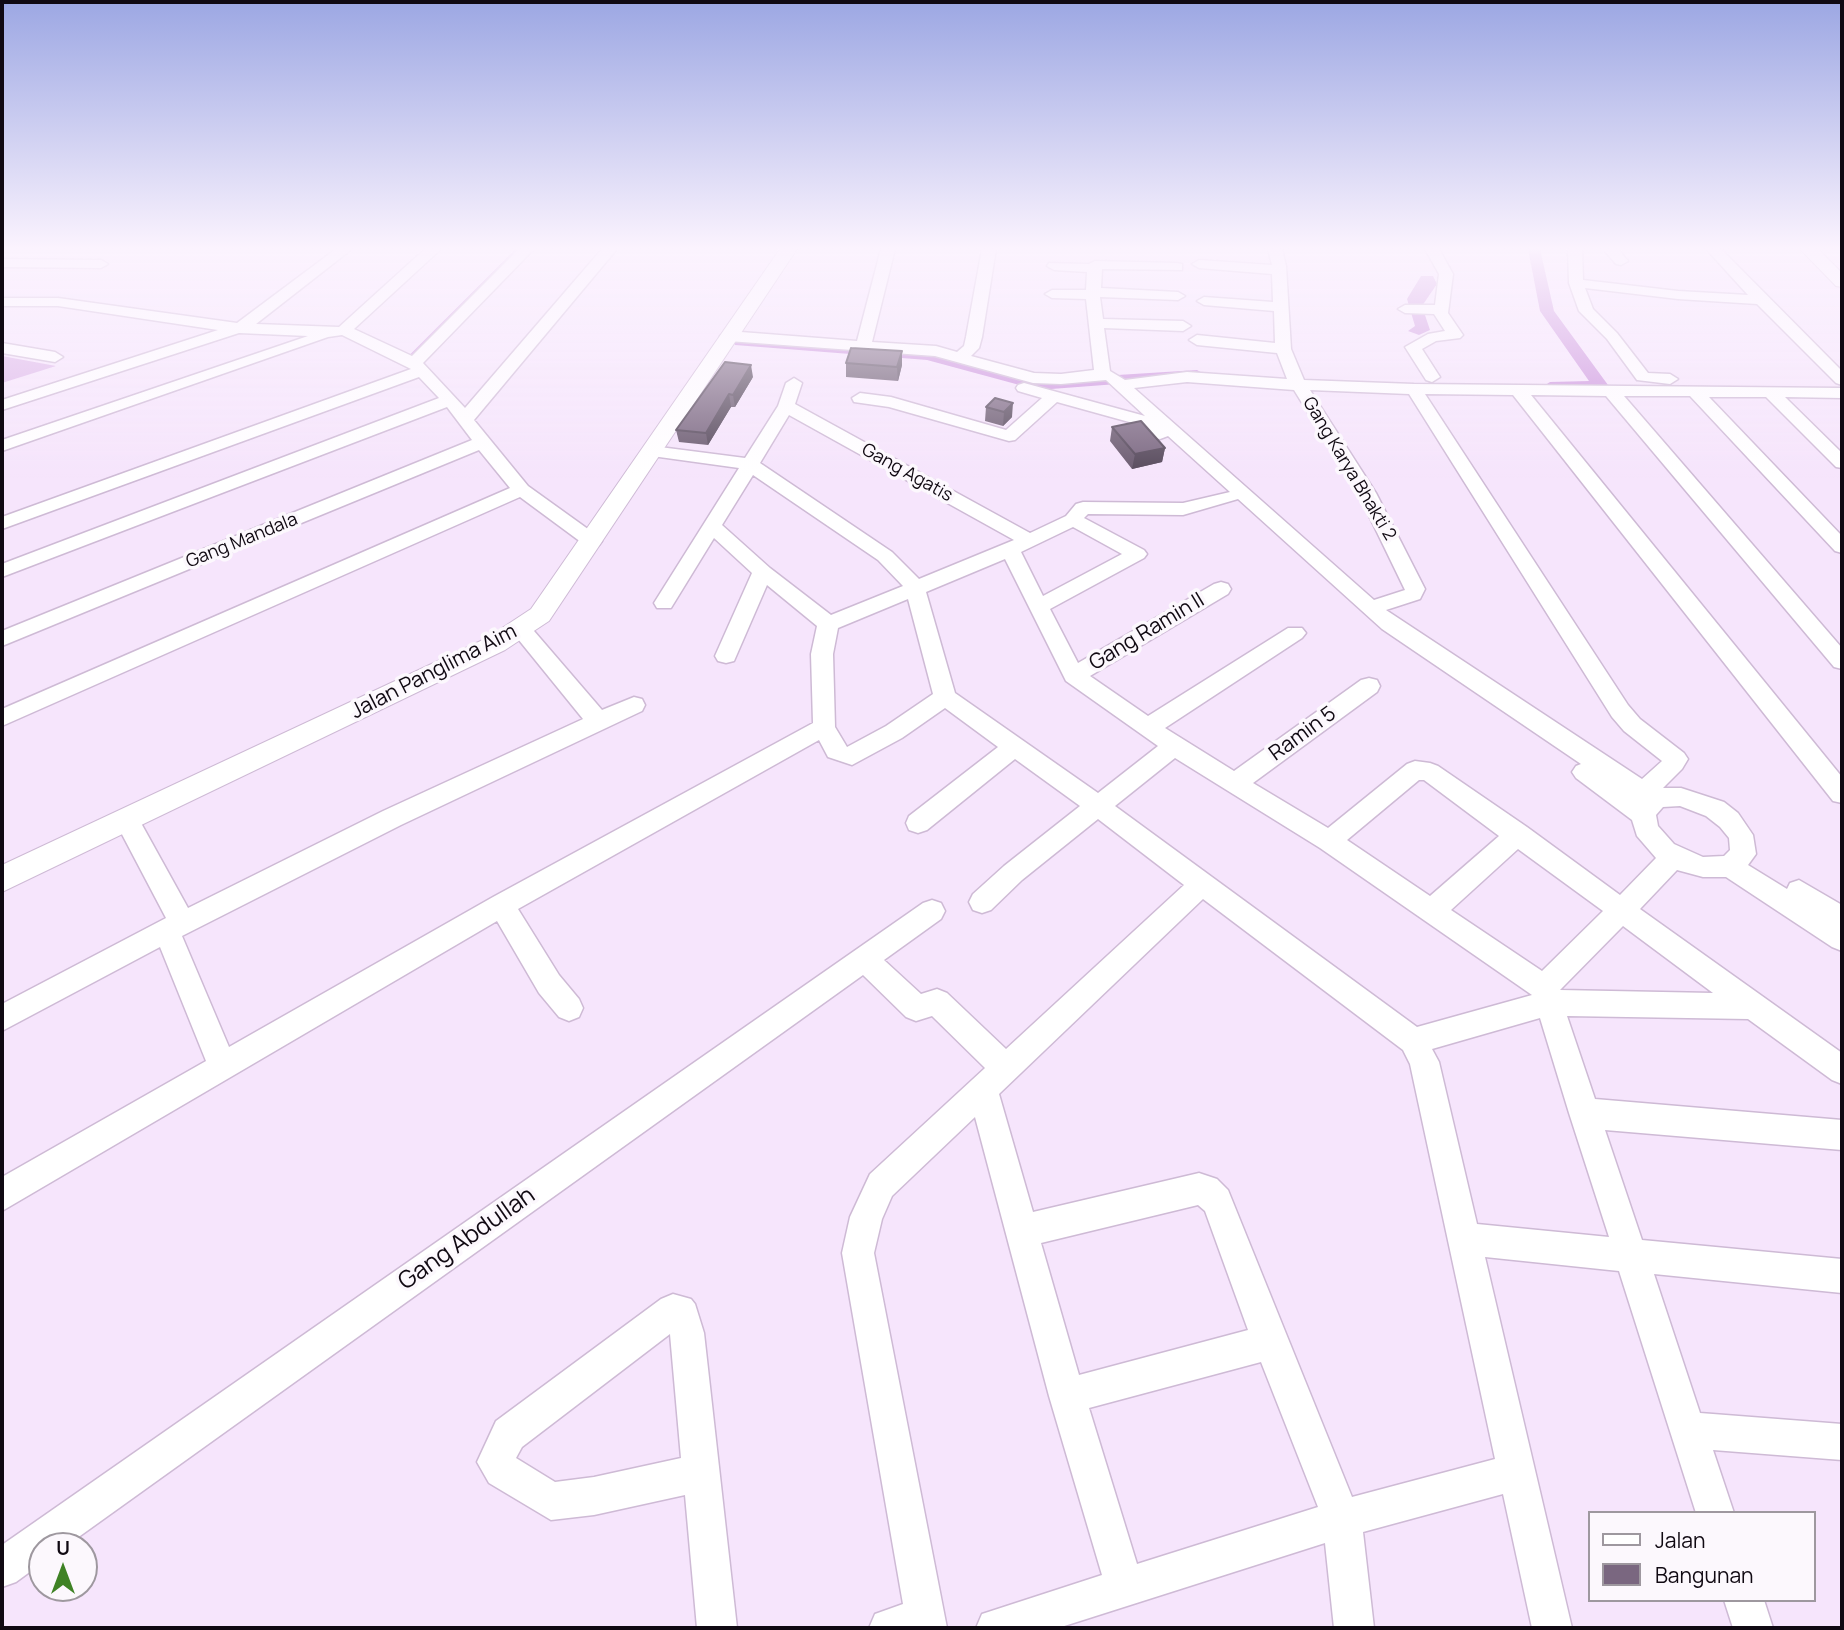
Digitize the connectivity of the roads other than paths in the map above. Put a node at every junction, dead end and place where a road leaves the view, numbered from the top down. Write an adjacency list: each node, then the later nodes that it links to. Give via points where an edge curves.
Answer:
1 (219, 325): 16 (street)
2 (243, 325): 16 (street)
3 (346, 325): 17 (street)
4 (457, 325): 25 (street)
5 (545, 325): 41 (street)
6 (736, 325): 18 (street, Jalan Panglima Aim)
7 (868, 325): 20 (street)
8 (975, 325): 24 (street, via 971,348)
9 (1097, 325): 27 (street)
10 (1156, 325): 15 (street)
11 (1281, 325): 22 (street)
12 (1449, 325): 26 (street, via 1455,335 1433,337 1413,347)
13 (1601, 325): 33 (street, via 1643,377 1694,381)
14 (1780, 325): 34 (street)
15 (1183, 326)
16 (239, 328): 17 (street); 39 (street)
17 (338, 332): 25 (street); 44 (street)
18 (726, 340): 20 (street); 36 (street, via 922,360); 45 (street, Jalan Panglima Aim)
19 (1197, 340): 22 (street)
20 (863, 346): 24 (street)
21 (2, 348): 23 (street)
22 (1283, 349): 28 (street)
23 (55, 357)
24 (961, 357): 27 (street, via 1033,378)
25 (418, 367): 38 (street); 51 (street)
26 (1432, 377)
27 (1114, 380): 28 (street); 42 (street)
28 (1295, 380): 30 (street); 62 (street, Gang Karya Bhakti 2, via 1367,493 1415,589 1413,594)
29 (794, 383): 40 (street)
30 (1414, 389): 32 (street); 81 (street, via 1620,711 1676,759)
31 (1609, 389): 32 (street); 33 (street); 68 (street)
32 (1518, 390): 80 (street)
33 (1698, 390): 35 (street); 55 (street)
34 (1841, 390): 35 (street)
35 (1769, 391): 46 (street)
36 (1054, 396): 37 (street, via 1009,436 891,402); 42 (street)
37 (860, 398)
38 (450, 400): 41 (street); 56 (street)
39 (2, 405)
40 (786, 406): 47 (street); 54 (street, Gang Agatis)
41 (465, 419): 43 (street)
42 (1151, 419): 49 (street); 62 (street)
43 (482, 442): 48 (street); 66 (street, Gang Mandala)
44 (2, 446)
45 (652, 451): 47 (street); 53 (street, Jalan Panglima Aim)
46 (1842, 463)
47 (749, 464): 52 (street); 58 (street, via 884,556)
48 (522, 490): 53 (street); 73 (street)
49 (1230, 497): 50 (street, via 1183,509 1083,508); 81 (street, via 1340,600 1454,687)
50 (1073, 520): 54 (street); 61 (street, via 1137,554)
51 (2, 523)
52 (711, 525): 57 (street); 60 (street)
53 (592, 541): 64 (street, Jalan Panglima Aim, via 540,615)
54 (1019, 545): 58 (street); 61 (street)
55 (1842, 547)
56 (2, 571)
57 (763, 572): 63 (street); 67 (street)
58 (915, 587): 63 (street); 71 (street)
59 (1221, 589): 69 (street, Gang Ramin II)
60 (664, 603)
61 (1040, 606): 69 (street)
62 (1371, 608): 81 (street, via 1424,650)
63 (828, 624): 75 (street, via 822,654)
64 (521, 629): 74 (street); 83 (street, Jalan Panglima Aim)
65 (1296, 633): 76 (street)
66 (2, 639)
67 (726, 656)
68 (1842, 662)
69 (1074, 676): 76 (street)
70 (1369, 686): 79 (street, Ramin 5)
71 (945, 697): 75 (street, via 852,756 836,751); 78 (street)
72 (634, 705): 74 (street)
73 (2, 718)
74 (598, 721): 97 (street)
75 (824, 727): 92 (street)
76 (1149, 727): 77 (street)
77 (1174, 746): 79 (street); 82 (street)
78 (1014, 747): 82 (street); 84 (street)
79 (1237, 782): 86 (street)
80 (1842, 794)
81 (1649, 802): 87 (street, via 1646,829); 88 (street, via 1681,797 1715,809 1741,835 1744,848)
82 (1098, 806): 90 (street); 91 (street)
83 (127, 821): 89 (street, Jalan Panglima Aim); 97 (street)
84 (918, 823)
85 (1518, 834): 86 (street, via 1430,772 1415,770); 93 (street); 94 (street)
86 (1329, 841): 93 (street)
87 (1675, 856): 88 (street, via 1703,867); 94 (street)
88 (1736, 860): 96 (street); 98 (street)
89 (2, 879)
90 (1201, 885): 104 (street); 107 (street)
91 (982, 902)
92 (502, 905): 102 (street, via 549,984); 105 (street)
93 (1433, 910): 100 (street)
94 (1623, 910): 100 (street); 101 (street)
95 (932, 911): 99 (street, Gang Abdullah)
96 (1842, 919)
97 (175, 927): 103 (street); 105 (street)
98 (1842, 939)
99 (864, 959): 107 (street, via 916,1008 937,1002); 123 (street, Gang Abdullah)
100 (1547, 996): 101 (street); 104 (street); 108 (street)
101 (1756, 1006): 106 (street)
102 (569, 1008)
103 (2, 1018)
104 (1413, 1041): 112 (street, via 1424,1062)
105 (223, 1067): 110 (street)
106 (1842, 1070)
107 (994, 1078): 111 (street); 126 (street, via 881,1185 866,1217 858,1252)
108 (1584, 1112): 109 (street); 113 (street)
109 (1842, 1135)
110 (2, 1195)
111 (1023, 1231): 115 (street, via 1206,1190 1217,1201); 116 (street)
112 (1464, 1239): 113 (street); 120 (street)
113 (1630, 1257): 114 (street); 117 (street)
114 (1842, 1276)
115 (1270, 1342): 116 (street); 122 (street)
116 (1067, 1396): 124 (street)
117 (1687, 1430): 118 (street); 121 (street)
118 (1842, 1442)
119 (701, 1471): 119 (street, via 606,1494 551,1501 495,1462 509,1434 673,1311 679,1311 687,1333); 127 (street)
120 (1516, 1472): 122 (street); 130 (street)
121 (1713, 1511)
122 (1342, 1519): 124 (street); 129 (street)
123 (2, 1568)
124 (1125, 1588): 128 (street)
125 (1745, 1602): 131 (street)
126 (914, 1625)
127 (717, 1628)
128 (996, 1628)
129 (1354, 1628)
130 (1552, 1628)
131 (1753, 1628)

